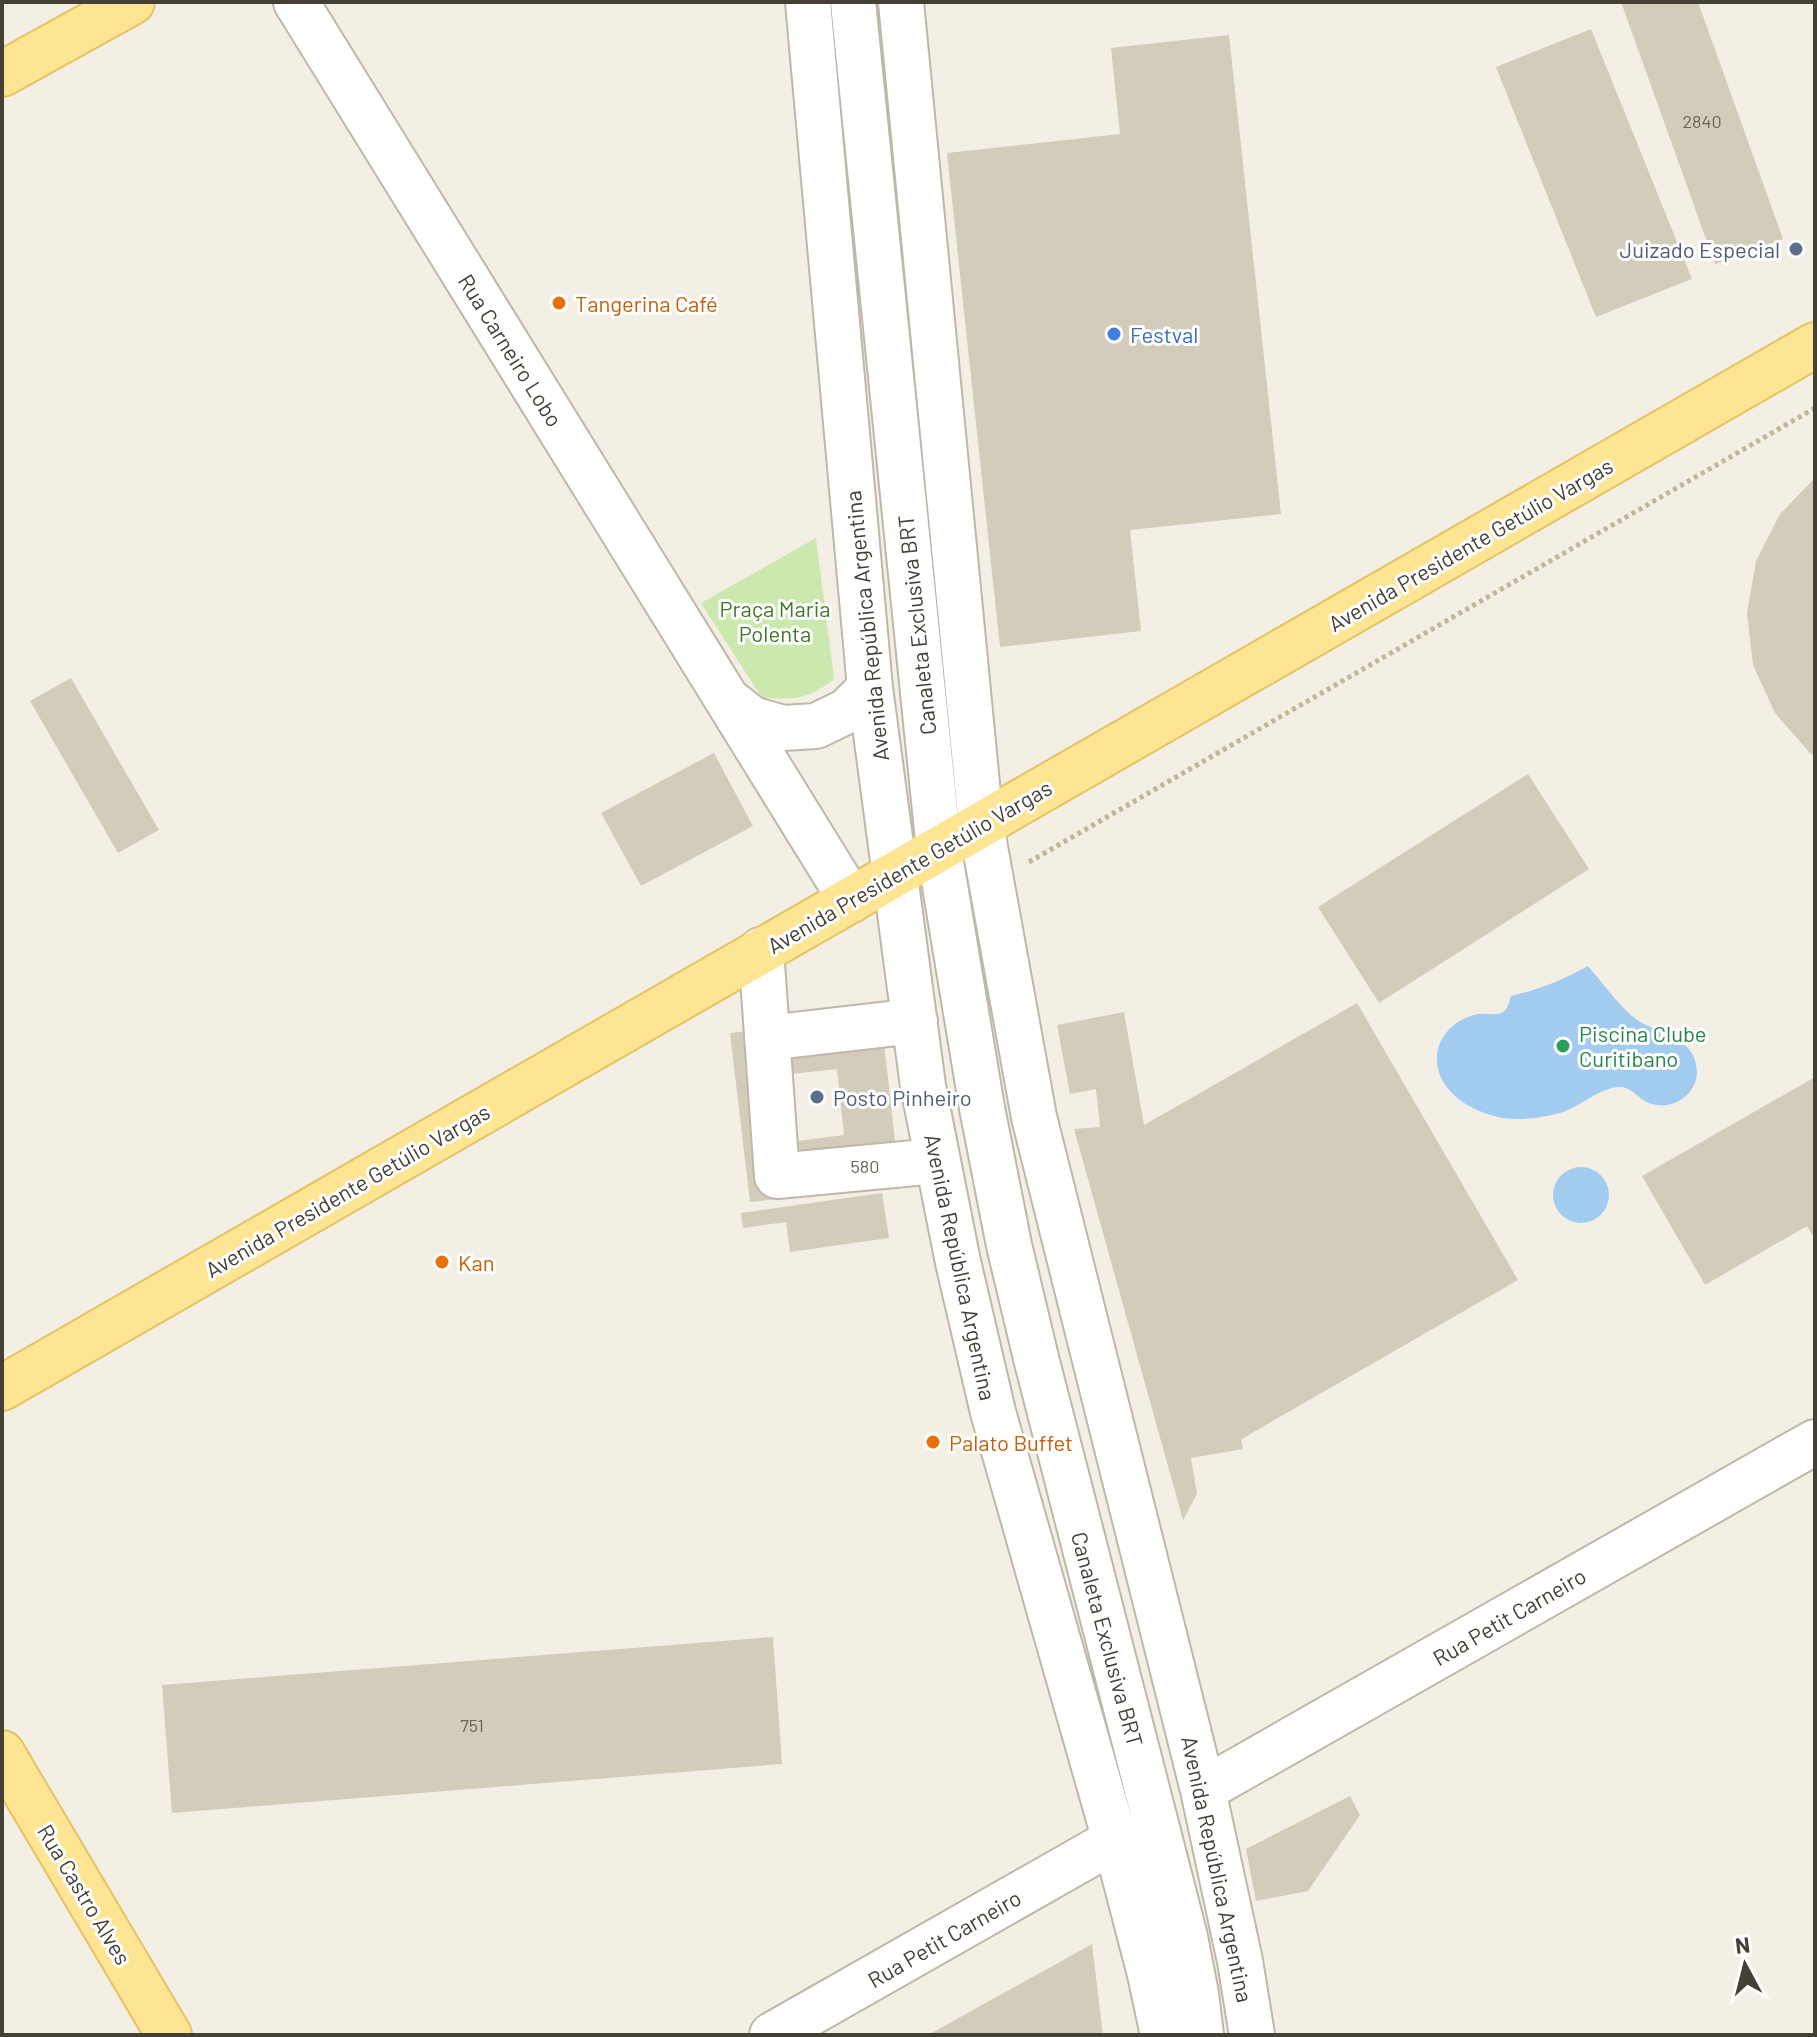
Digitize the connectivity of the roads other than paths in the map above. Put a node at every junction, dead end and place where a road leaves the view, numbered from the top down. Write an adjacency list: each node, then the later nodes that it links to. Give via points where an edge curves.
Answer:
1 (132, 2): 6 (main road)
2 (296, 2): 9 (street, Rua Carneiro Lobo)
3 (808, 2): 8 (street, Avenida República Argentina)
4 (853, 2): 11 (street, Canaleta Exclusiva BRT)
5 (901, 2): 10 (street, Avenida República Argentina)
6 (2, 74)
7 (1815, 345): 10 (main road, Avenida Presidente Getúlio Vargas)
8 (870, 688): 9 (street, Rua Carneiro Lobo, via 847,711 816,726 783,728 752,719); 12 (street, Avenida República Argentina)
9 (726, 698): 13 (street, Rua Carneiro Lobo)
10 (981, 825): 11 (main road, Avenida Presidente Getúlio Vargas); 17 (street, Avenida República Argentina)
11 (939, 850): 12 (main road, Avenida Presidente Getúlio Vargas); 19 (street, Canaleta Exclusiva BRT)
12 (896, 875): 13 (main road, Avenida Presidente Getúlio Vargas); 15 (street, Avenida República Argentina)
13 (851, 900): 14 (main road, Avenida Presidente Getúlio Vargas)
14 (761, 950): 16 (street); 20 (main road, Avenida Presidente Getúlio Vargas)
15 (915, 1021): 16 (street); 18 (street, Avenida República Argentina)
16 (767, 1038): 18 (street, via 777,1176)
17 (1034, 1117): 19 (street, Canaleta Exclusiva BRT); 23 (street, Avenida República Argentina)
18 (936, 1161): 24 (street, Avenida República Argentina, via 993,1412)
19 (1009, 1245): 28 (street, Canaleta Exclusiva BRT, via 1185,1937)
20 (2, 1388)
21 (1815, 1442): 23 (street, Rua Petit Carneiro)
22 (2, 1753): 25 (main road, Rua Castro Alves)
23 (1203, 1790): 29 (street, Avenida República Argentina)
24 (1115, 1840): 26 (street, Rua Petit Carneiro); 27 (street, Avenida República Argentina)
25 (169, 2035)
26 (772, 2035)
27 (1163, 2035)
28 (1201, 2035)
29 (1252, 2035)

